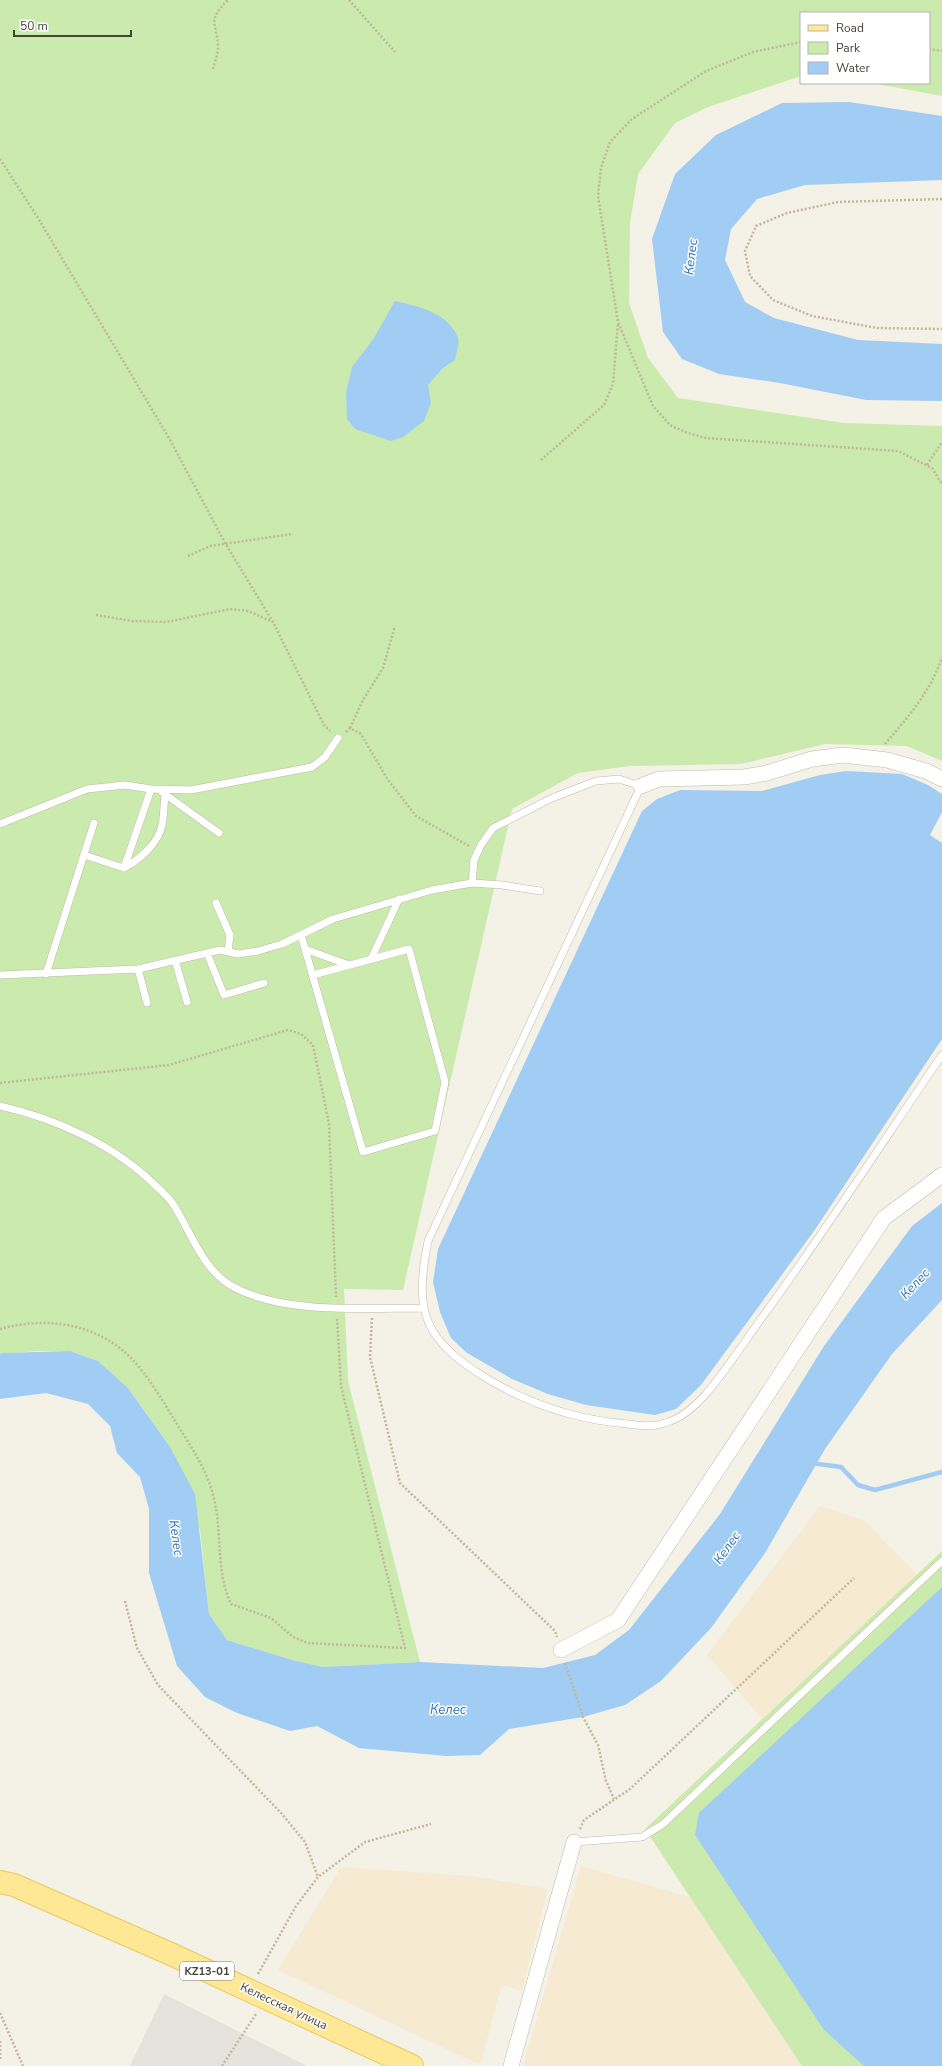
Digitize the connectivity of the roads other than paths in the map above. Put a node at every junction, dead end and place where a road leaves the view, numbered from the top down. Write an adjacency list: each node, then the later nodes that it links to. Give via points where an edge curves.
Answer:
1 (338, 738): 4 (lane, via 325,757 312,767 191,790)
2 (942, 779): 3 (street, via 888,760 843,755 812,759 767,773 744,777 659,779)
3 (641, 786): 11 (lane, via 619,779 596,781 552,798 493,828 480,845 474,860); 32 (lane, via 428,1241 423,1269)
4 (154, 789): 5 (lane); 7 (lane, via 125,785 87,789); 10 (lane)
5 (165, 794): 8 (lane); 10 (lane, via 162,826 158,837 136,861)
6 (94, 823): 9 (lane)
7 (0, 824)
8 (219, 833)
9 (84, 855): 10 (lane); 23 (lane)
10 (124, 868)
11 (472, 883): 12 (lane); 13 (lane, via 432,890)
12 (540, 891)
13 (399, 900): 15 (lane, via 333,919); 19 (lane)
14 (216, 903): 17 (lane, via 230,935)
15 (301, 934): 16 (lane); 17 (lane, via 282,944 258,951 238,954)
16 (305, 949): 21 (lane); 25 (lane)
17 (228, 951): 18 (lane)
18 (207, 953): 20 (lane); 26 (lane, via 224,995)
19 (371, 959): 21 (lane); 25 (lane, via 409,949 445,1082 435,1131 364,1152)
20 (176, 960): 22 (lane); 27 (lane)
21 (349, 965): 25 (lane)
22 (138, 969): 23 (lane); 28 (lane)
23 (46, 974): 24 (lane)
24 (0, 975)
25 (313, 975)
26 (264, 983)
27 (187, 1002)
28 (146, 1003)
29 (942, 1055): 32 (lane, via 793,1276 704,1395 682,1415 665,1424 644,1426 604,1422 559,1411 506,1390 459,1361 445,1347 425,1317)
30 (0, 1106): 32 (lane, via 26,1112 69,1129 116,1154 146,1177 172,1202 210,1266 229,1284 262,1298 302,1306)
31 (942, 1175): 34 (street, via 884,1218 618,1620)
32 (423, 1308)
33 (942, 1561): 35 (lane, via 663,1824 642,1837)
34 (561, 1650)
35 (574, 1842): 38 (street)
36 (5, 1882): 37 (main road, Келесская улица / KZ13-01, via 258,1994)
37 (412, 2066)
38 (511, 2066)

